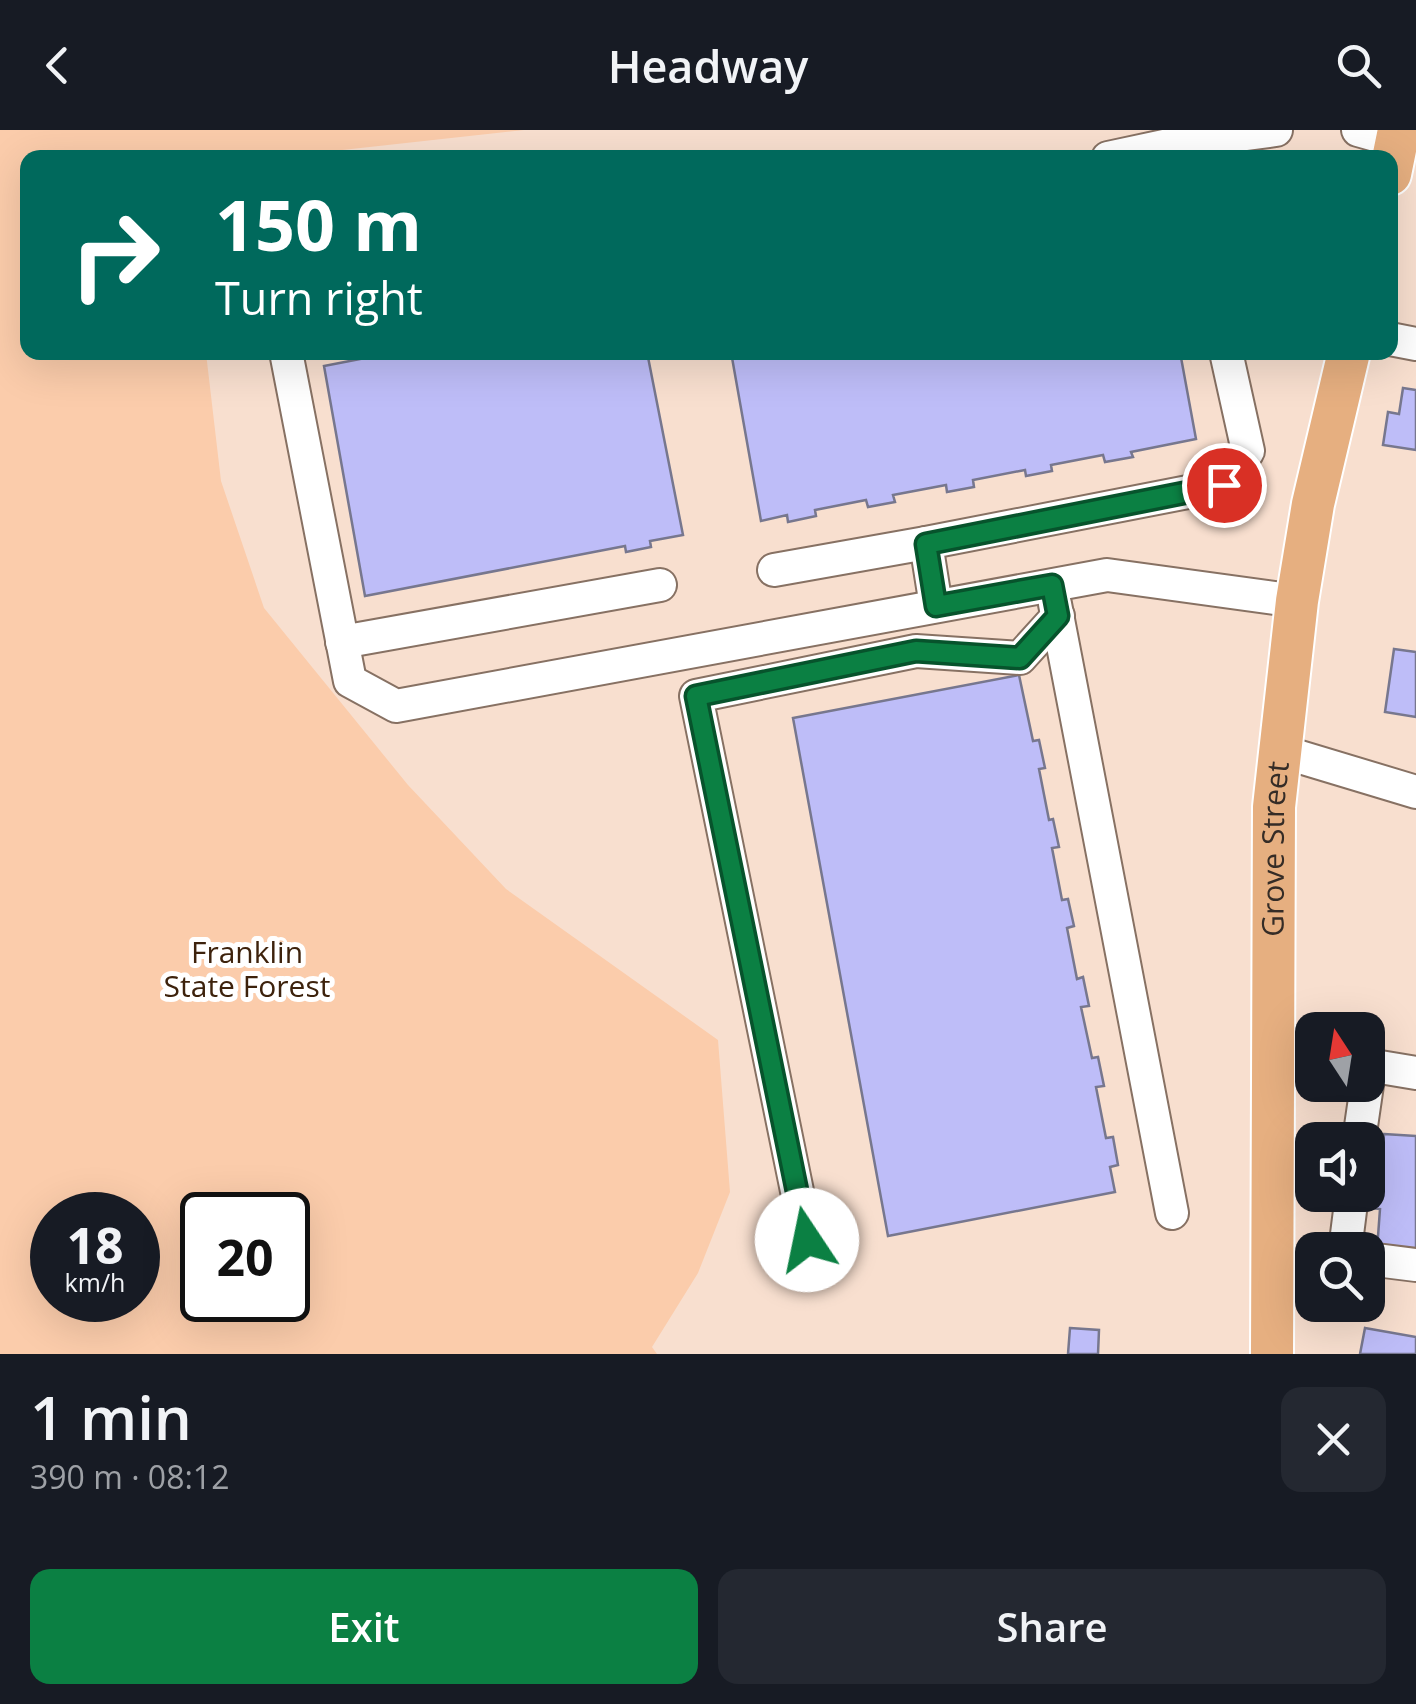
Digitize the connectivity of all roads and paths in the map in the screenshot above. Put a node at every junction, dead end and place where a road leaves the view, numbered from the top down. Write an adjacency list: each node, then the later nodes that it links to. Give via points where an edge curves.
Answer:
1 (1276, 130): 2 (street)
2 (1180, 150)
3 (288, 360): 12 (street)
4 (1228, 360): 6 (street, via 1248,451 1224,485)
5 (1347, 360): 10 (main road, Grove Street)
6 (926, 544): 7 (street); 11 (street)
7 (774, 570)
8 (660, 585): 12 (street)
9 (1055, 600): 10 (street, via 1107,575); 11 (street); 18 (street); 19 (street, via 1020,658 916,651 696,696)
10 (1297, 601): 13 (main road, Grove Street)
11 (936, 606): 12 (street, via 396,706 350,681)
12 (342, 642)
13 (1280, 751): 14 (street); 15 (main road, Grove Street, via 1272,877)
14 (1416, 792)
15 (1293, 1053): 22 (main road, Grove Street)
16 (1416, 1072): 17 (street)
17 (1385, 1073)
18 (1172, 1213)
19 (807, 1240)
20 (1385, 1261): 21 (street)
21 (1416, 1266)
22 (1272, 1354)

